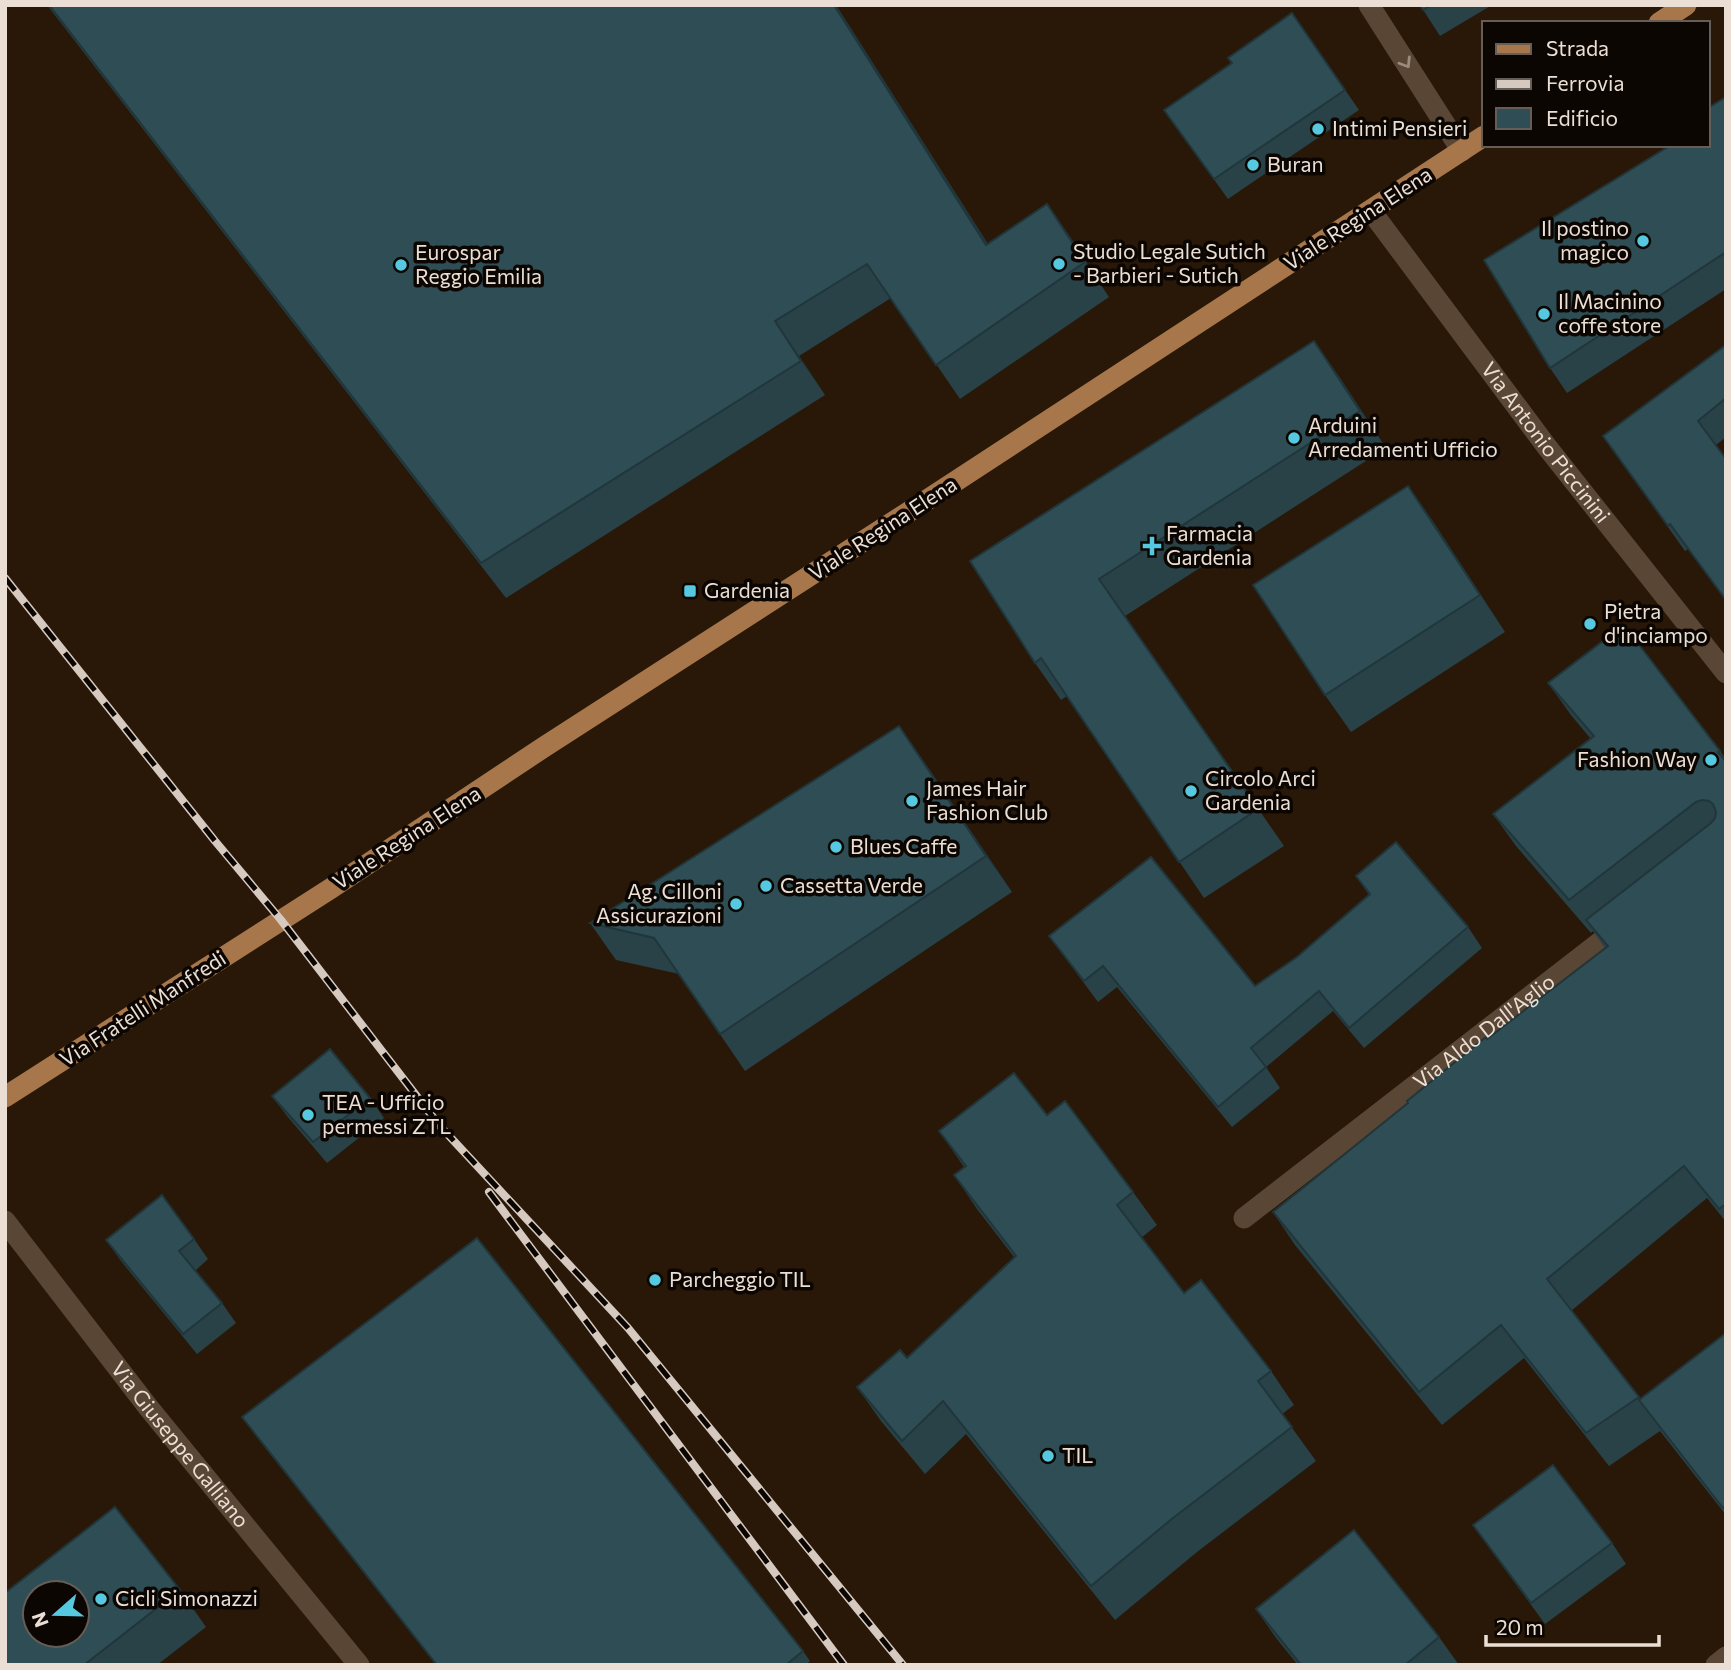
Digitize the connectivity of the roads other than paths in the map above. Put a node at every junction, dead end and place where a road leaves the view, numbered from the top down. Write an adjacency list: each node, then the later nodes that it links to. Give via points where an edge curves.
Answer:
1 (1369, 5): 5 (street, one-way to 5)
2 (1686, 5): 3 (main road)
3 (1662, 21)
4 (1482, 137): 5 (main road, Viale Regina Elena)
5 (1462, 151): 6 (main road, Viale Regina Elena)
6 (1371, 211): 7 (street, Via Antonio Piccinini, via 1547,447); 9 (main road, Viale Regina Elena)
7 (1726, 673)
8 (1637, 913): 11 (street, Via Aldo Dall'Aglio)
9 (281, 920): 10 (main road, Via Fratelli Manfredi)
10 (5, 1097)
11 (1244, 1218)
12 (5, 1221): 14 (street, Via Giuseppe Galliano, via 148,1407)
13 (1726, 1657): 15 (street)
14 (359, 1665)
15 (1716, 1665)

